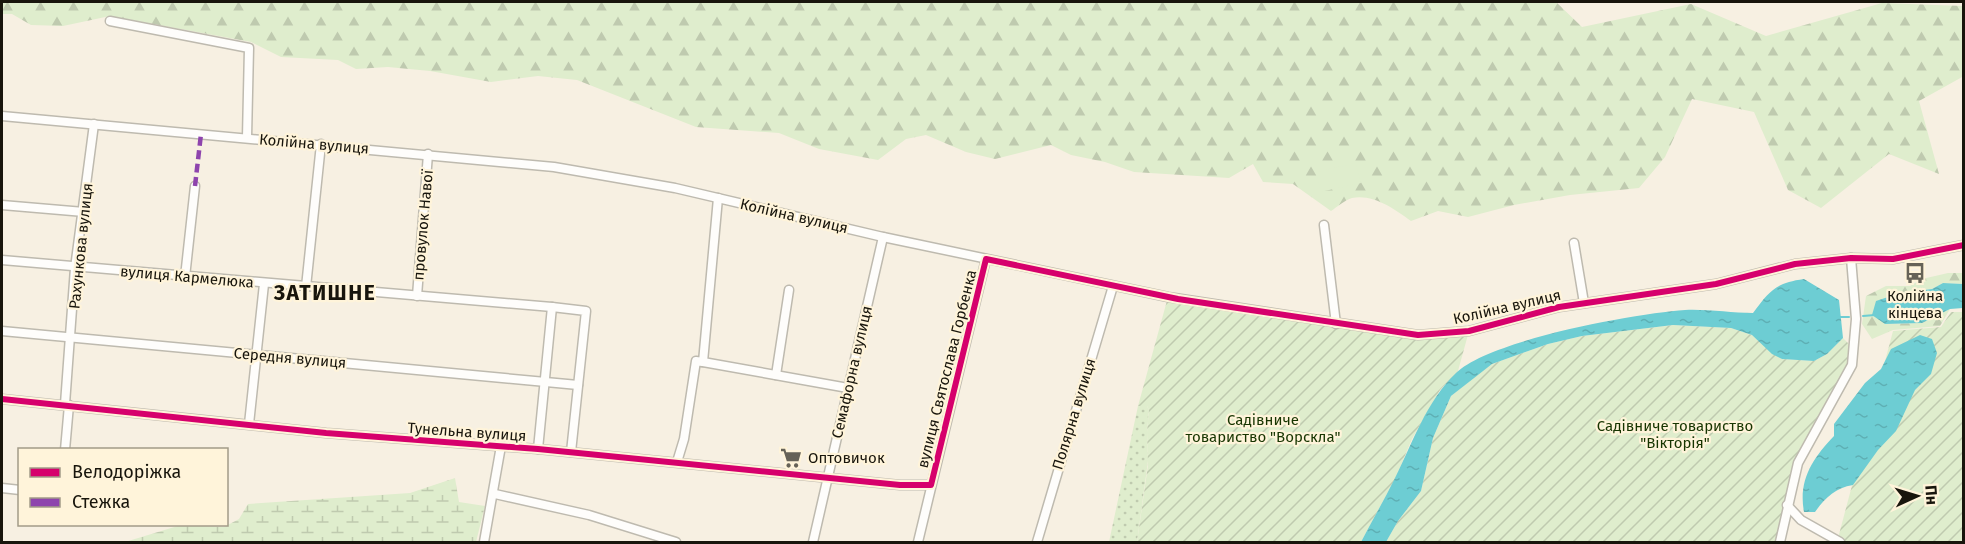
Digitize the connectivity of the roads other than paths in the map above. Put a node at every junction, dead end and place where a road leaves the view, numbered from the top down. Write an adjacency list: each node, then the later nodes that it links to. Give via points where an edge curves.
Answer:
1 (110, 21): 4 (street, Колійна вулиця, via 249,48)
2 (2, 116): 3 (street, Колійна вулиця)
3 (94, 124): 4 (street, Колійна вулиця); 10 (street, Рахункова вулиця)
4 (247, 137): 5 (street, Колійна вулиця)
5 (321, 144): 6 (street, Колійна вулиця); 22 (street)
6 (428, 154): 8 (street, Колійна вулиця, via 554,166); 24 (street, провулок Навої)
7 (195, 186): 19 (street)
8 (718, 198): 12 (street, Колійна вулиця); 31 (street)
9 (2, 205): 10 (street)
10 (84, 212): 18 (street, Рахункова вулиця)
11 (1324, 225): 27 (street)
12 (884, 237): 16 (street, Колійна вулиця); 35 (street, Семафорна вулиця)
13 (1574, 243): 25 (street, Колійна вулиця)
14 (1964, 245): 15 (street, Колійна вулиця, via 1893,259)
15 (1851, 258): 25 (street, Колійна вулиця, via 1795,264 1716,284); 49 (street, via 1856,319 1852,365 1798,464)
16 (986, 259): 21 (street, Колійна вулиця); 45 (street, вулиця Святослава Горбенка)
17 (2, 260): 18 (street, вулиця Кармелюка)
18 (75, 268): 19 (street, вулиця Кармелюка); 29 (street, Рахункова вулиця)
19 (184, 277): 20 (street, вулиця Кармелюка)
20 (264, 284): 22 (street, вулиця Кармелюка); 30 (street)
21 (1113, 286): 27 (street, Колійна вулиця); 54 (street, Полярна вулиця)
22 (306, 287): 24 (street, вулиця Кармелюка)
23 (789, 290): 32 (street)
24 (417, 296): 26 (street, вулиця Кармелюка)
25 (1584, 303): 27 (street, Колійна вулиця, via 1469,331 1418,335)
26 (552, 308): 33 (street); 34 (street, вулиця Кармелюка, via 586,310)
27 (1336, 324)
28 (2, 331): 29 (street, Середня вулиця)
29 (72, 338): 30 (street, Середня вулиця); 37 (street, Рахункова вулиця)
30 (257, 355): 33 (street, Середня вулиця); 38 (street)
31 (703, 362): 32 (street); 43 (street, via 696,361)
32 (776, 375): 35 (street)
33 (546, 381): 34 (street, Середня вулиця); 41 (street)
34 (578, 385): 42 (street)
35 (848, 388): 44 (street, Семафорна вулиця)
36 (2, 399): 37 (street, Тунельна вулиця)
37 (67, 405): 38 (street, Тунельна вулиця); 40 (street, Рахункова вулиця)
38 (249, 424): 39 (street, Тунельна вулиця, via 326,434)
39 (501, 446): 41 (street, Тунельна вулиця); 48 (street)
40 (65, 448)
41 (538, 449): 42 (street, Тунельна вулиця)
42 (571, 452): 43 (street, Тунельна вулиця)
43 (677, 462): 44 (street, Тунельна вулиця)
44 (827, 477): 45 (street, Тунельна вулиця); 52 (street, Семафорна вулиця)
45 (931, 485): 53 (street, вулиця Святослава Горбенка)
46 (2, 488): 47 (street)
47 (18, 490)
48 (495, 494): 50 (street); 51 (street, via 590,515)
49 (1787, 505): 55 (street); 56 (street, via 1801,520)
50 (484, 543)
51 (676, 543)
52 (813, 543)
53 (918, 543)
54 (1037, 543)
55 (1780, 543)
56 (1840, 543)

